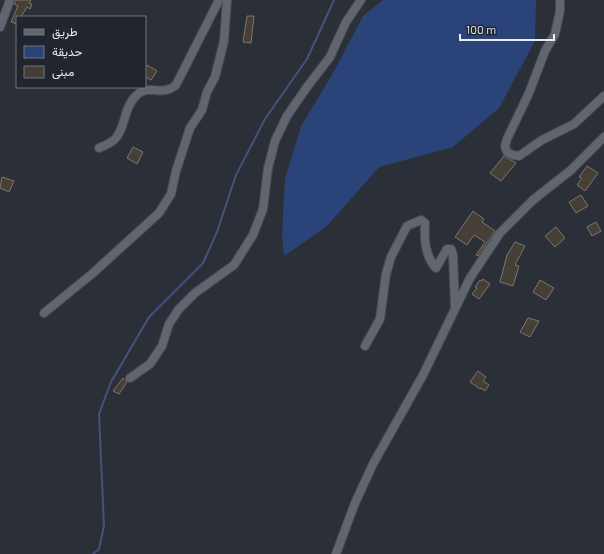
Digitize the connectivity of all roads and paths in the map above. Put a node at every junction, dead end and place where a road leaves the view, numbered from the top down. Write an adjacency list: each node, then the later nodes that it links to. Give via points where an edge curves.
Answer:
1 (10, 0): 6 (street)
2 (219, 0): 9 (street, via 176,85 166,91 146,90 138,93 126,112 118,135)
3 (227, 0): 11 (street, via 224,41 215,77 202,110 190,128 171,194 159,213 94,273)
4 (361, 0): 13 (street, via 346,22 330,58 287,116 275,141 268,168 263,209 252,236 234,265 195,293 179,309 169,324 162,346 150,364)
5 (560, 0): 7 (street, via 555,34 544,51 529,93 507,140 507,152 519,156 542,140 574,124)
6 (0, 27)
7 (604, 96)
8 (604, 137): 10 (street, via 571,170 533,200 500,234 470,278)
9 (99, 148)
10 (455, 308): 12 (street, via 451,249 447,249 436,268 432,265 427,248 426,223 421,220 407,226 391,256 380,319); 14 (street, via 423,376 373,464)
11 (44, 312)
12 (365, 346)
13 (130, 378)
14 (336, 554)

